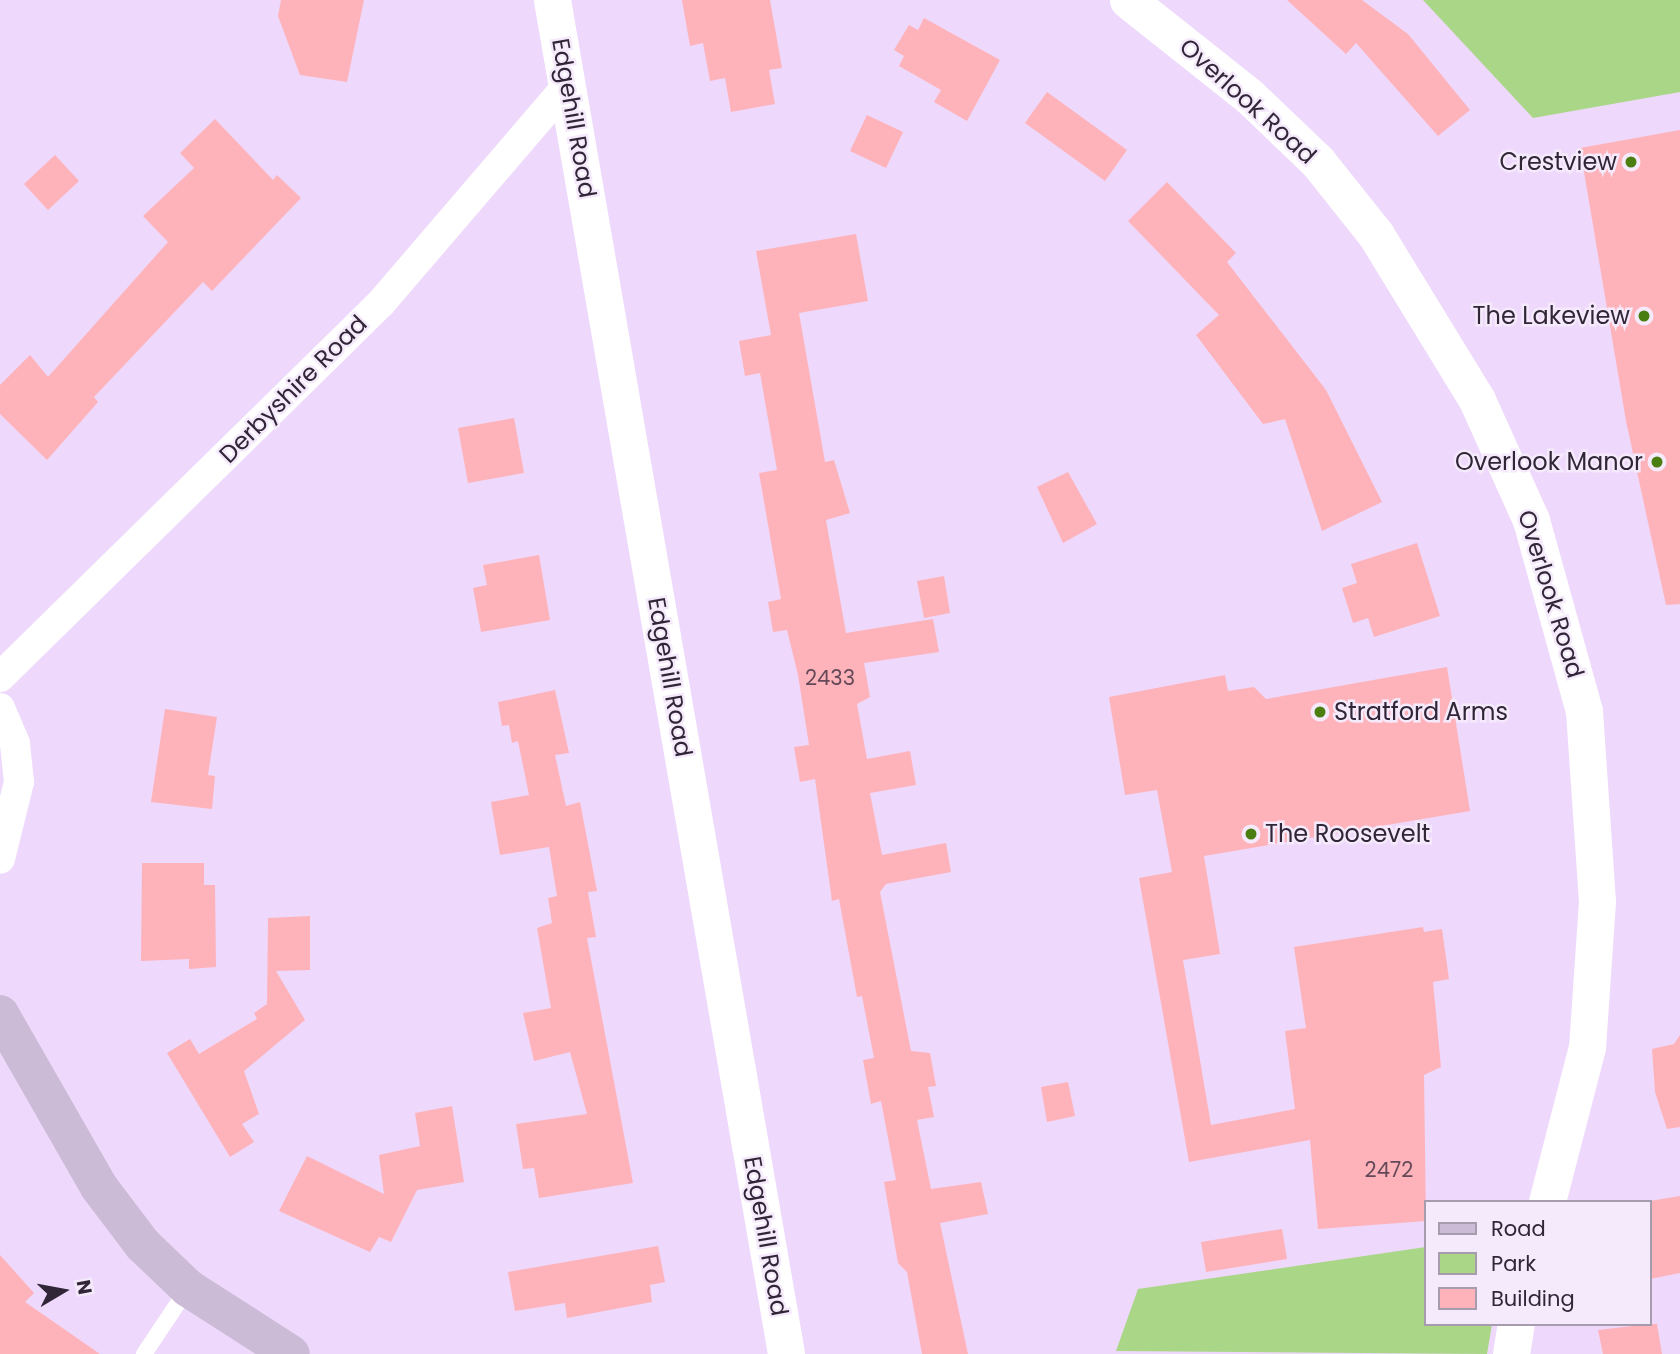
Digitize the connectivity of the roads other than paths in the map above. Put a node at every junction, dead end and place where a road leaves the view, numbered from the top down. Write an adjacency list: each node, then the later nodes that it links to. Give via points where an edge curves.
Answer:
1 (552, 0): 3 (street, Edgehill Road)
2 (1128, 0): 8 (street, Overlook Road, via 1249,96 1318,162 1376,235 1477,400 1531,520 1584,710 1597,863 1587,1047)
3 (569, 85): 4 (street, Derbyshire Road, via 381,303); 13 (street, Edgehill Road)
4 (0, 677)
5 (0, 708): 6 (street, via 15,744 19,782)
6 (0, 859)
7 (0, 1014): 9 (main road, via 99,1187 143,1245)
8 (1548, 1200)
9 (188, 1288): 11 (lane); 12 (main road)
10 (1516, 1326): 14 (street)
11 (144, 1354)
12 (291, 1354)
13 (786, 1354)
14 (1511, 1354)

